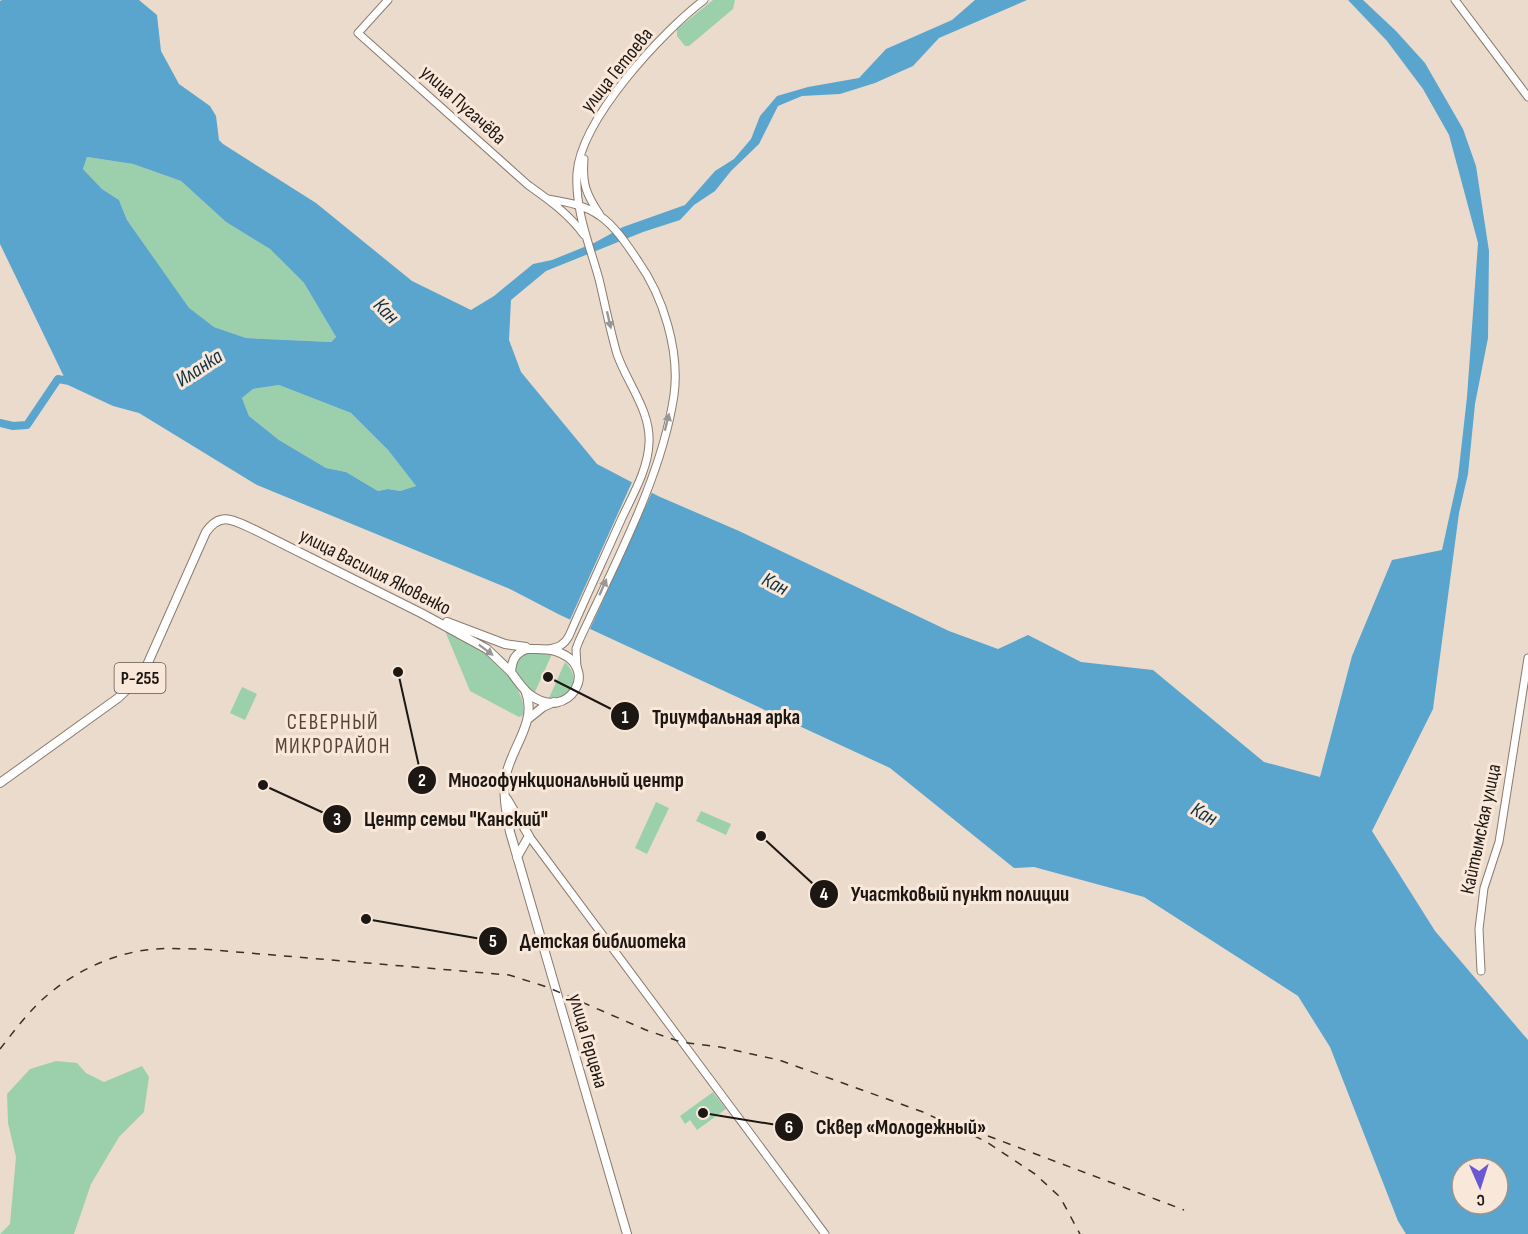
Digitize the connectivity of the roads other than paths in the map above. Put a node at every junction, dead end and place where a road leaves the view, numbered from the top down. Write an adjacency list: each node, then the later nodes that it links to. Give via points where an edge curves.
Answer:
1 (388, 0): 6 (main road, улица Пугачёва, via 358,33)
2 (704, 0): 5 (main road, улица Гетоева, via 644,59 598,116)
3 (1455, 0): 4 (main road)
4 (1528, 97)
5 (587, 138): 7 (main road, via 577,171); 8 (main road, via 584,189)
6 (548, 199): 7 (main road); 9 (main road, улица Пугачёва, via 573,220)
7 (578, 205): 8 (main road); 9 (main road)
8 (600, 216): 14 (main road, one-way to 8, via 579,641 652,479 674,394 672,349 662,305 629,247)
9 (585, 237): 12 (main road, one-way to 12, via 617,352 645,415 649,444 642,474 569,636 560,647)
10 (422, 613): 11 (main road, Р-255, via 505,644); 15 (main road, улица Василия Яковенко / Р-255, one-way to 15, via 487,649); 19 (main road, улица Василия Яковенко / Р-255, via 250,527 230,519 215,522 206,532 143,674 118,698)
11 (537, 649): 12 (main road, Р-255); 15 (main road, Р-255, via 518,652)
12 (547, 649): 14 (main road, Р-255, via 566,656)
13 (1528, 658): 23 (main road, Кайтымская улица, via 1499,842 1484,888 1479,928)
14 (577, 668): 17 (main road, via 579,681 574,693)
15 (511, 672): 16 (main road, Р-255)
16 (525, 690): 17 (main road, Р-255, via 537,699); 18 (main road)
17 (555, 702): 18 (main road)
18 (528, 719): 20 (main road, via 505,778)
19 (0, 783)
20 (504, 793): 21 (main road); 22 (main road, улица Герцена)
21 (529, 836): 22 (main road); 25 (main road)
22 (517, 857): 24 (main road, улица Герцена)
23 (1481, 971)
24 (627, 1234)
25 (825, 1234)

